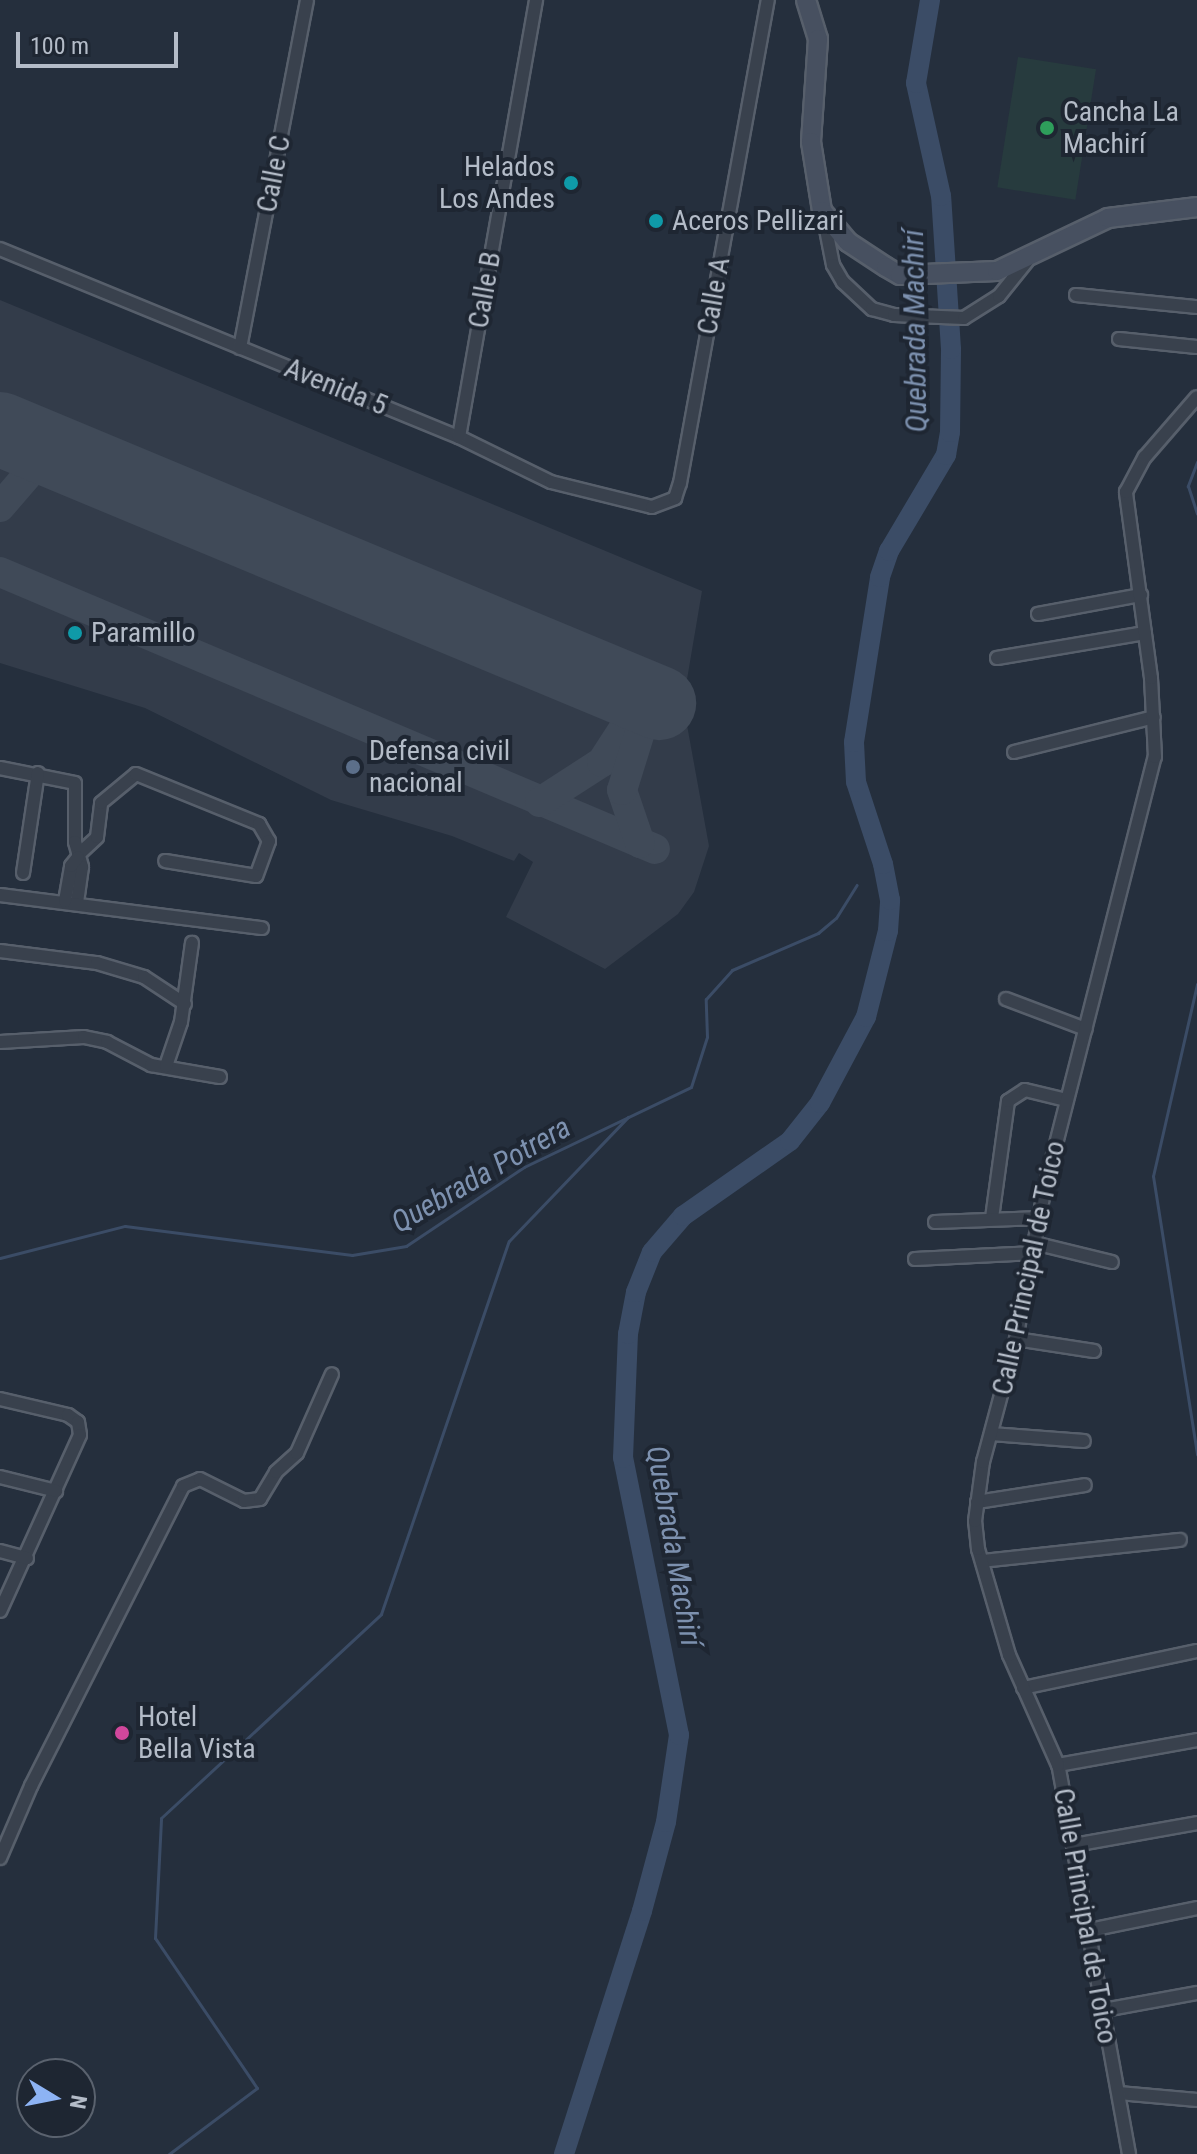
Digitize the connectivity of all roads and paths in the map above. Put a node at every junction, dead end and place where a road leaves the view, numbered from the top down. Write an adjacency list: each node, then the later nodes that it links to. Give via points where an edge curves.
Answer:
1 (307, 0): 13 (street, Calle C)
2 (536, 0): 15 (street, Calle B)
3 (768, 0): 16 (street, Calle A)
4 (806, 0): 6 (main road, via 818,39 811,142)
5 (1197, 207): 8 (main road, via 1108,218)
6 (822, 211): 8 (main road, via 848,242 900,275 966,274); 8 (street, via 833,265 856,299 872,309 920,318 964,318 999,296)
7 (0, 249): 13 (street, Avenida 5)
8 (1027, 261)
9 (1076, 295): 10 (street)
10 (1197, 307)
11 (1119, 339): 12 (street)
12 (1197, 347)
13 (240, 348): 15 (street, Avenida 5)
14 (1197, 397): 17 (street, Calle Principal de Toico, via 1145,457 1126,492 1124,510)
15 (459, 437): 16 (street, Avenida 5, via 551,482 615,501 652,507)
16 (675, 498)
17 (1141, 595): 18 (street); 19 (street, Calle Principal de Toico)
18 (1038, 614)
19 (1145, 633): 20 (street); 21 (street, Calle Principal de Toico)
20 (997, 658)
21 (1154, 717): 22 (street); 35 (street, Calle Principal de Toico, via 1149,793)
22 (1014, 752)
23 (0, 768): 24 (street)
24 (38, 773): 25 (street, via 75,783); 27 (street)
25 (78, 856): 26 (street, via 97,837 101,803 136,774 259,824 269,841 256,876); 29 (street, via 82,867)
26 (165, 861)
27 (23, 873)
28 (0, 892): 29 (street)
29 (66, 901): 30 (street)
30 (262, 928)
31 (192, 943): 34 (street)
32 (0, 951): 34 (street, via 97,963 144,977)
33 (1006, 999): 35 (street)
34 (185, 1004): 37 (street)
35 (1086, 1029): 39 (street, Calle Principal de Toico)
36 (0, 1042): 37 (street, via 84,1037 107,1042 141,1062)
37 (166, 1066): 38 (street)
38 (220, 1077)
39 (1066, 1100): 40 (street, via 1025,1090 1008,1101); 41 (street, Calle Principal de Toico)
40 (992, 1218): 41 (street); 42 (street)
41 (1041, 1218): 43 (street, Calle Principal de Toico)
42 (935, 1222)
43 (1036, 1248): 44 (street); 45 (street); 46 (street, Calle Principal de Toico)
44 (915, 1259)
45 (1112, 1262)
46 (1016, 1339): 47 (street); 50 (street, Calle Principal de Toico)
47 (1094, 1351)
48 (332, 1374): 67 (street, via 297,1453 272,1477 260,1499 244,1501 200,1479 183,1486)
49 (0, 1399): 54 (street, via 78,1422 80,1435)
50 (991, 1434): 51 (street); 55 (street, Calle Principal de Toico)
51 (1084, 1441)
52 (0, 1477): 54 (street)
53 (1085, 1485): 55 (street)
54 (56, 1491): 58 (street)
55 (977, 1502): 59 (street, Calle Principal de Toico)
56 (1180, 1540): 59 (street)
57 (0, 1551): 58 (street)
58 (27, 1558): 60 (street)
59 (982, 1561): 62 (street, Calle Principal de Toico)
60 (0, 1611)
61 (1197, 1651): 62 (street)
62 (1023, 1688): 64 (street, Calle Principal de Toico)
63 (1197, 1740): 64 (street)
64 (1058, 1765): 66 (street, Calle Principal de Toico)
65 (1197, 1823): 66 (street)
66 (1074, 1845): 69 (street, Calle Principal de Toico)
67 (0, 1858)
68 (1197, 1908): 69 (street)
69 (1090, 1930): 71 (street, Calle Principal de Toico)
70 (1197, 1993): 71 (street)
71 (1104, 2010): 72 (street, Calle Principal de Toico)
72 (1119, 2093): 73 (street); 74 (street, Calle Principal de Toico)
73 (1197, 2100)
74 (1129, 2154)

